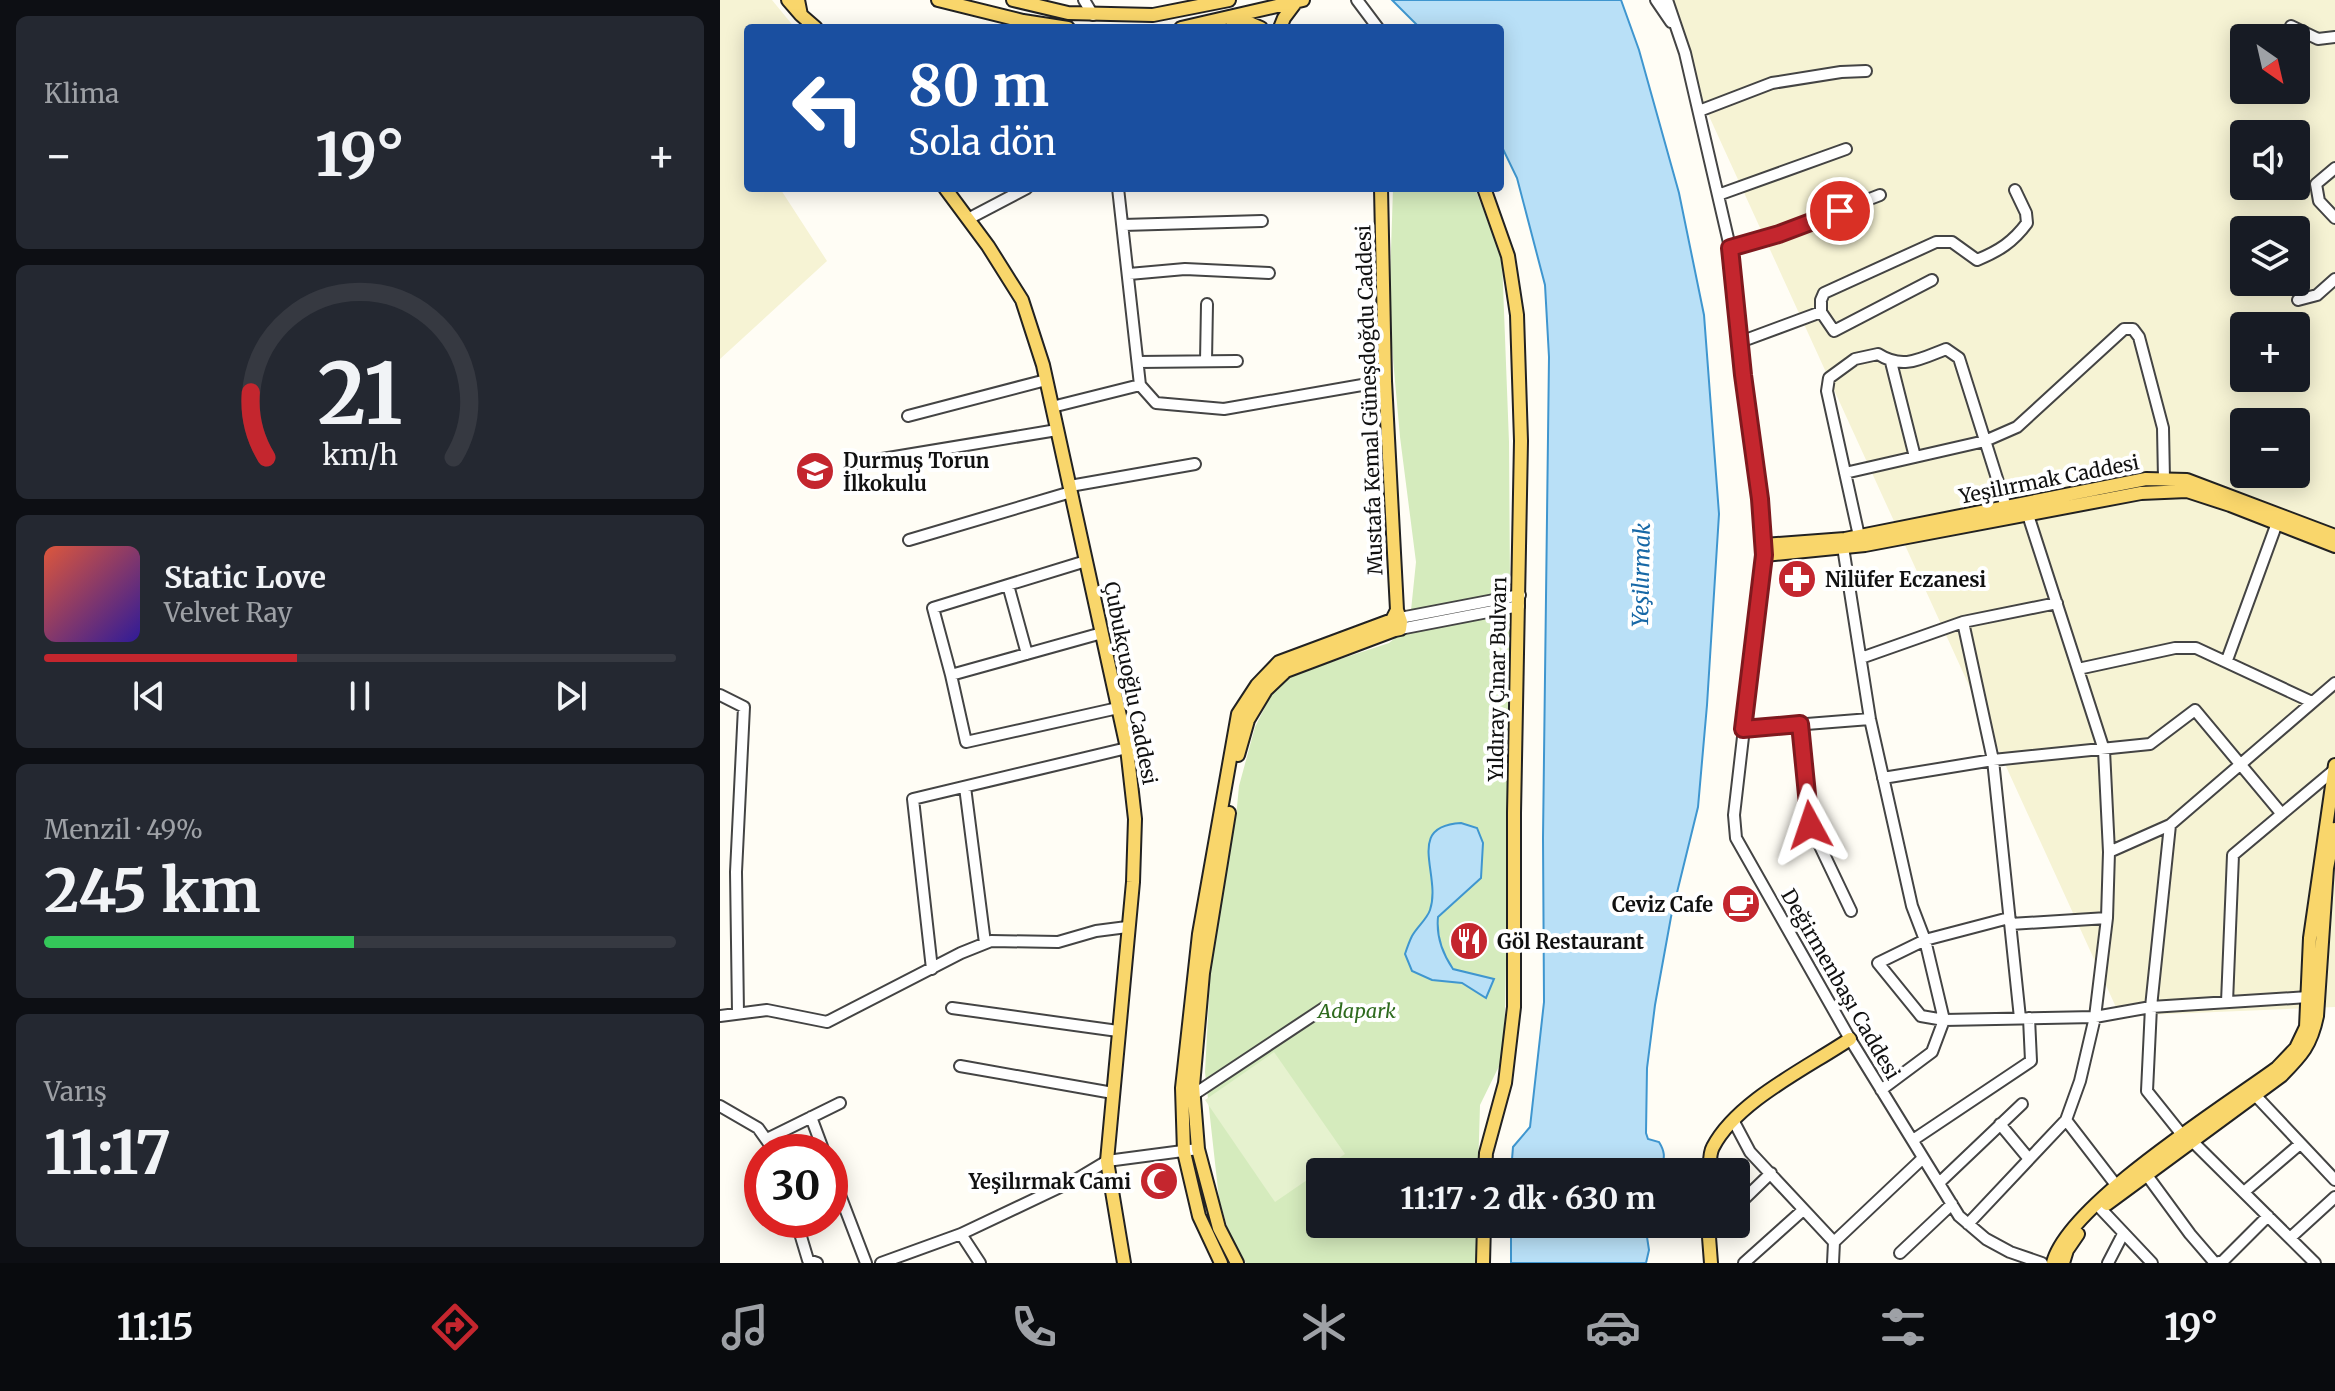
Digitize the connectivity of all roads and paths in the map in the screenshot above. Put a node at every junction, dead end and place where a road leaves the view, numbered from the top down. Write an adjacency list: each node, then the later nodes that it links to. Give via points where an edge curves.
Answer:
1 (788, 0): 12 (main road)
2 (798, 0): 12 (main road)
3 (938, 0): 16 (main road)
4 (1013, 0): 13 (main road)
5 (1084, 0): 13 (street)
6 (1229, 0): 11 (main road)
7 (1357, 0): 20 (street)
8 (1656, 0): 21 (street)
9 (1667, 0): 21 (street, Değirmenbaşı Caddesi)
10 (1299, 1): 14 (main road); 19 (main road)
11 (1199, 4): 13 (main road, via 1153,15)
12 (801, 15): 15 (main road)
13 (1093, 15)
14 (1221, 20): 17 (main road); 18 (main road)
15 (811, 24)
16 (1042, 24)
17 (1201, 24)
18 (1252, 24)
19 (1282, 24)
20 (1375, 24)
21 (1680, 33): 25 (street, Değirmenbaşı Caddesi)
22 (2310, 35): 23 (street)
23 (2335, 37)
24 (1866, 71): 25 (street, via 1772,83)
25 (1699, 111): 34 (street, Değirmenbaşı Caddesi)
26 (1846, 149): 34 (street)
27 (2335, 168): 36 (street, via 2316,184 2319,201)
28 (2015, 190): 47 (street, via 2027,223 1997,252 1977,260 1952,242 1936,242 1824,293)
29 (948, 192): 37 (main road, Çubukçuoğlu Caddesi)
30 (1019, 192): 37 (street)
31 (1119, 192): 39 (street)
32 (1381, 192): 54 (main road, Mustafa Kemal Güneşdoğdu Caddesi)
33 (1485, 192): 77 (main road, Yıldıray Çınar Bulvarı, via 1508,256 1517,315)
34 (1718, 195): 40 (street, Değirmenbaşı Caddesi)
35 (1880, 195): 40 (street)
36 (2335, 218)
37 (968, 219): 53 (main road, Çubukçuoğlu Caddesi, via 1022,300)
38 (1262, 221): 39 (street)
39 (1123, 225): 42 (street)
40 (1730, 248): 48 (street, Değirmenbaşı Caddesi)
41 (1269, 273): 42 (street, via 1185,269)
42 (1129, 274): 51 (street)
43 (2335, 279): 45 (street, via 2317,295)
44 (1932, 280): 47 (street, via 1834,331)
45 (2298, 300)
46 (1207, 304): 49 (street)
47 (1821, 312): 48 (street)
48 (1740, 342): 74 (street, Değirmenbaşı Caddesi)
49 (1206, 361): 50 (street); 51 (street)
50 (1237, 361)
51 (1138, 362): 55 (street)
52 (1891, 362): 59 (street, via 1907,365 1946,349 1959,358); 60 (street); 63 (street, via 1878,354 1855,359 1829,378 1827,391)
53 (1046, 380): 56 (main road, Çubukçuoğlu Caddesi); 57 (street)
54 (1385, 381): 55 (street, via 1224,409 1156,403); 79 (main road, Mustafa Kemal Güneşdoğdu Caddesi)
55 (1140, 385): 56 (street)
56 (1052, 407): 58 (main road, Çubukçuoğlu Caddesi)
57 (908, 416)
58 (1057, 430): 61 (street); 65 (main road, Çubukçuoğlu Caddesi)
59 (1985, 441): 60 (street); 64 (street, via 2017,427 2124,329 2133,329 2163,428); 66 (street)
60 (1915, 457): 63 (street)
61 (858, 463)
62 (1195, 464): 65 (street)
63 (1845, 473): 69 (street)
64 (2164, 479): 66 (main road, Yeşilırmak Caddesi); 70 (main road, Yeşilırmak Caddesi, via 2187,480)
65 (1070, 489): 71 (street); 75 (main road, Çubukçuoğlu Caddesi)
66 (2006, 507): 69 (main road, Yeşilırmak Caddesi)
67 (2028, 515): 68 (main road, Yeşilırmak Caddesi, via 2141,493 2187,491); 73 (main road, Yeşilırmak Caddesi); 78 (street)
68 (2277, 523): 72 (main road, Yeşilırmak Caddesi); 84 (street)
69 (1859, 536): 74 (main road, Yeşilırmak Caddesi)
70 (2335, 536)
71 (909, 540)
72 (2335, 546)
73 (1843, 547): 74 (main road, Yeşilırmak Caddesi); 83 (street)
74 (1763, 550): 93 (street, Değirmenbaşı Caddesi)
75 (1086, 561): 76 (street); 81 (main road, Çubukçuoğlu Caddesi)
76 (1008, 585): 82 (street); 86 (street, via 933,608)
77 (1520, 600): 79 (street); 145 (main road, Yıldıray Çınar Bulvarı, via 1514,1007 1505,1083)
78 (2057, 603): 80 (street); 85 (street)
79 (1397, 622): 110 (main road, via 1286,671 1266,690 1248,720 1235,766)
80 (1963, 622): 83 (street); 96 (street)
81 (1102, 633): 82 (street); 90 (main road, Çubukçuoğlu Caddesi)
82 (1027, 654): 86 (street)
83 (1861, 658): 91 (street)
84 (2227, 660): 85 (street, via 2196,648 2175,648); 89 (street)
85 (2078, 669): 95 (street)
86 (951, 675): 90 (street, via 966,742)
87 (2335, 683): 89 (street)
88 (720, 695): 118 (street, via 744,707 736,872)
89 (2312, 702): 97 (street)
90 (1118, 708): 94 (main road, Çubukçuoğlu Caddesi)
91 (1870, 719): 92 (street); 99 (street)
92 (1800, 724): 93 (street); 105 (street, via 1810,825)
93 (1743, 729): 124 (street, Değirmenbaşı Caddesi, via 1736,838)
94 (1127, 748): 100 (street); 108 (main road, Çubukçuoğlu Caddesi, via 1135,819)
95 (2104, 750): 96 (street); 97 (street, via 2150,744 2195,710); 104 (street)
96 (1993, 760): 99 (street); 107 (street)
97 (2240, 764): 101 (street); 102 (street)
98 (2334, 768): 101 (street); 113 (main road, via 2310,938)
99 (1883, 778): 109 (street, via 1912,906)
100 (965, 787): 111 (street); 112 (street, via 913,799)
101 (2281, 813): 114 (street, via 2233,855)
102 (2170, 825): 104 (street); 115 (street)
103 (2335, 829): 129 (main road, via 2312,1039 2281,1076)
104 (2109, 852): 106 (street)
105 (1851, 911)
106 (2107, 918): 107 (street); 120 (street)
107 (2010, 921): 109 (street); 121 (street)
108 (1127, 927): 111 (street, via 1058,942); 123 (main road, Çubukçuoğlu Caddesi)
109 (1925, 940): 122 (street); 122 (street, via 1878,963 1921,1016)
110 (1203, 941): 128 (main road); 144 (main road, via 1182,1088)
111 (985, 943): 112 (street)
112 (932, 969): 118 (street, via 827,1022 767,1010)
113 (2308, 997): 114 (street); 140 (main road, via 2306,1027 2296,1048)
114 (2227, 1002): 115 (street)
115 (2151, 1007): 120 (street); 140 (street, via 2147,1091)
116 (952, 1008): 123 (street)
117 (1324, 1008): 128 (street)
118 (738, 1013): 119 (street)
119 (720, 1016)
120 (2095, 1017): 121 (street); 135 (street)
121 (2024, 1018): 122 (street); 141 (street, via 2031,1061)
122 (1944, 1020): 126 (street, via 1932,1052)
123 (1118, 1031): 127 (main road, Çubukçuoğlu Caddesi)
124 (1850, 1039): 126 (street, Değirmenbaşı Caddesi); 134 (main road)
125 (960, 1066): 127 (street)
126 (1881, 1090): 141 (street, Değirmenbaşı Caddesi)
127 (1113, 1093): 149 (main road, Çubukçuoğlu Caddesi)
128 (1193, 1095): 143 (main road)
129 (2255, 1095): 140 (main road); 142 (street)
130 (840, 1103): 133 (street)
131 (2022, 1104): 136 (street)
132 (720, 1106): 137 (street)
133 (811, 1117): 138 (street); 139 (street)
134 (1733, 1120): 146 (main road); 150 (street, via 1750,1152)
135 (2066, 1120): 148 (street); 154 (street)
136 (2000, 1124): 148 (street); 153 (street)
137 (763, 1134)
138 (777, 1134)
139 (817, 1134)
140 (2188, 1138): 151 (main road); 154 (main road); 155 (street)
141 (1913, 1140): 147 (street, Değirmenbaşı Caddesi)
142 (2300, 1144): 152 (street); 155 (street)
143 (1198, 1149): 144 (street); 178 (main road, via 1219,1228)
144 (1184, 1152): 149 (street); 177 (main road, via 1199,1216)
145 (1486, 1158)
146 (1711, 1158)
147 (1923, 1158): 153 (street, Değirmenbaşı Caddesi); 170 (street)
148 (2029, 1159): 163 (street)
149 (1107, 1161): 164 (street); 176 (main road, Çubukçuoğlu Caddesi)
150 (1771, 1173): 156 (street); 160 (street)
151 (2146, 1174): 159 (main road); 188 (street)
152 (2335, 1180)
153 (1939, 1183): 158 (street, Değirmenbaşı Caddesi)
154 (2116, 1185): 184 (main road, via 2084,1215 2056,1250)
155 (2244, 1192): 162 (street)
156 (1750, 1193)
157 (2335, 1197): 169 (street)
158 (1952, 1204): 163 (street, Değirmenbaşı Caddesi); 171 (street)
159 (2101, 1209): 165 (street); 185 (main road, via 2067,1250)
160 (1802, 1211): 170 (street); 181 (street)
161 (848, 1216): 173 (street)
162 (2268, 1216): 169 (street); 188 (street)
163 (1968, 1224): 183 (street, Değirmenbaşı Caddesi, via 2010,1252)
164 (961, 1234): 174 (street); 175 (street)
165 (2123, 1234): 186 (street); 187 (street)
166 (801, 1238): 172 (street, via 808,1260)
167 (1484, 1238): 179 (main road)
168 (1709, 1238): 180 (main road)
169 (2290, 1238): 189 (street)
170 (1834, 1242): 182 (street)
171 (1900, 1253)
172 (817, 1263)
173 (866, 1263)
174 (881, 1263)
175 (980, 1263)
176 (1124, 1263)
177 (1221, 1263)
178 (1237, 1263)
179 (1483, 1263)
180 (1711, 1263)
181 (1744, 1263)
182 (1833, 1263)
183 (2042, 1263)
184 (2053, 1263)
185 (2063, 1263)
186 (2108, 1263)
187 (2152, 1263)
188 (2215, 1263)
189 (2315, 1263)

